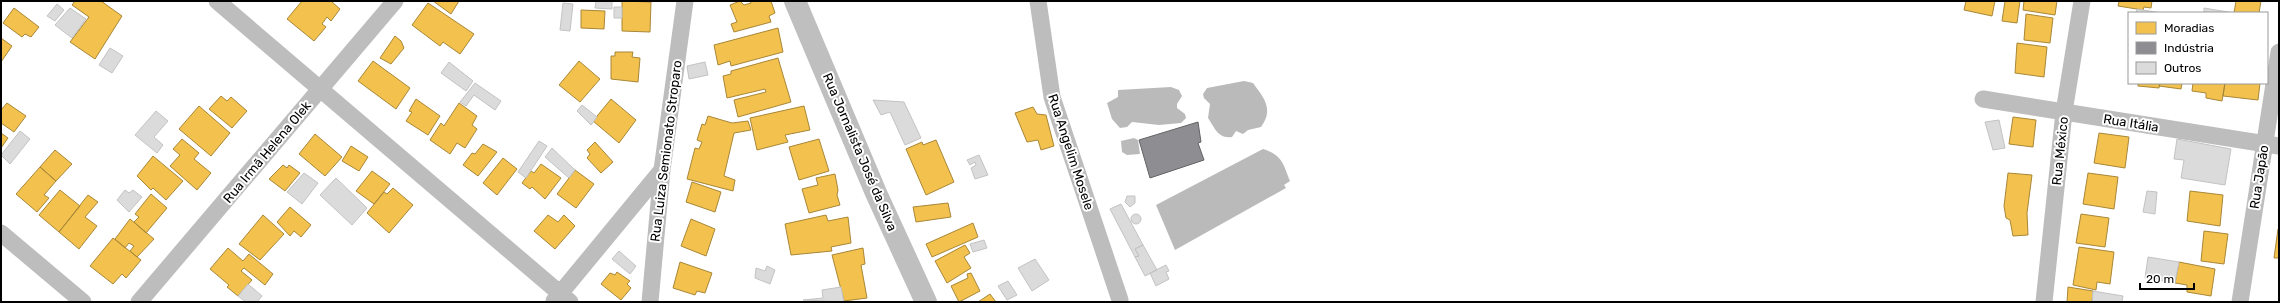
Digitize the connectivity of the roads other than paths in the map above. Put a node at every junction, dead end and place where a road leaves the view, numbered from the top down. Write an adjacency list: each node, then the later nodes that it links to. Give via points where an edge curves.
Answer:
1 (217, 1): 8 (street)
2 (395, 1): 8 (street, Rua Irmã Helena Olek)
3 (685, 1): 12 (street, Rua Luiza Semionato Stroparo)
4 (795, 1): 19 (main road, Rua Jornalista José da Silva)
5 (1038, 1): 15 (street, Rua Angelim Mosele, via 1052,97)
6 (2082, 1): 10 (street, Rua México)
7 (2279, 52): 11 (street, Rua Japão)
8 (321, 88): 14 (street); 17 (street, Rua Irmã Helena Olek)
9 (1983, 99): 10 (street, Rua Itália)
10 (2064, 112): 11 (street, Rua Itália); 20 (street, Rua México)
11 (2272, 145): 21 (street, Rua Japão)
12 (662, 170): 14 (street); 18 (street, Rua Luiza Semionato Stroparo)
13 (1, 233): 16 (street)
14 (561, 299)
15 (1120, 300)
16 (83, 302)
17 (139, 302)
18 (650, 302)
19 (926, 302)
20 (2044, 302)
21 (2240, 302)

